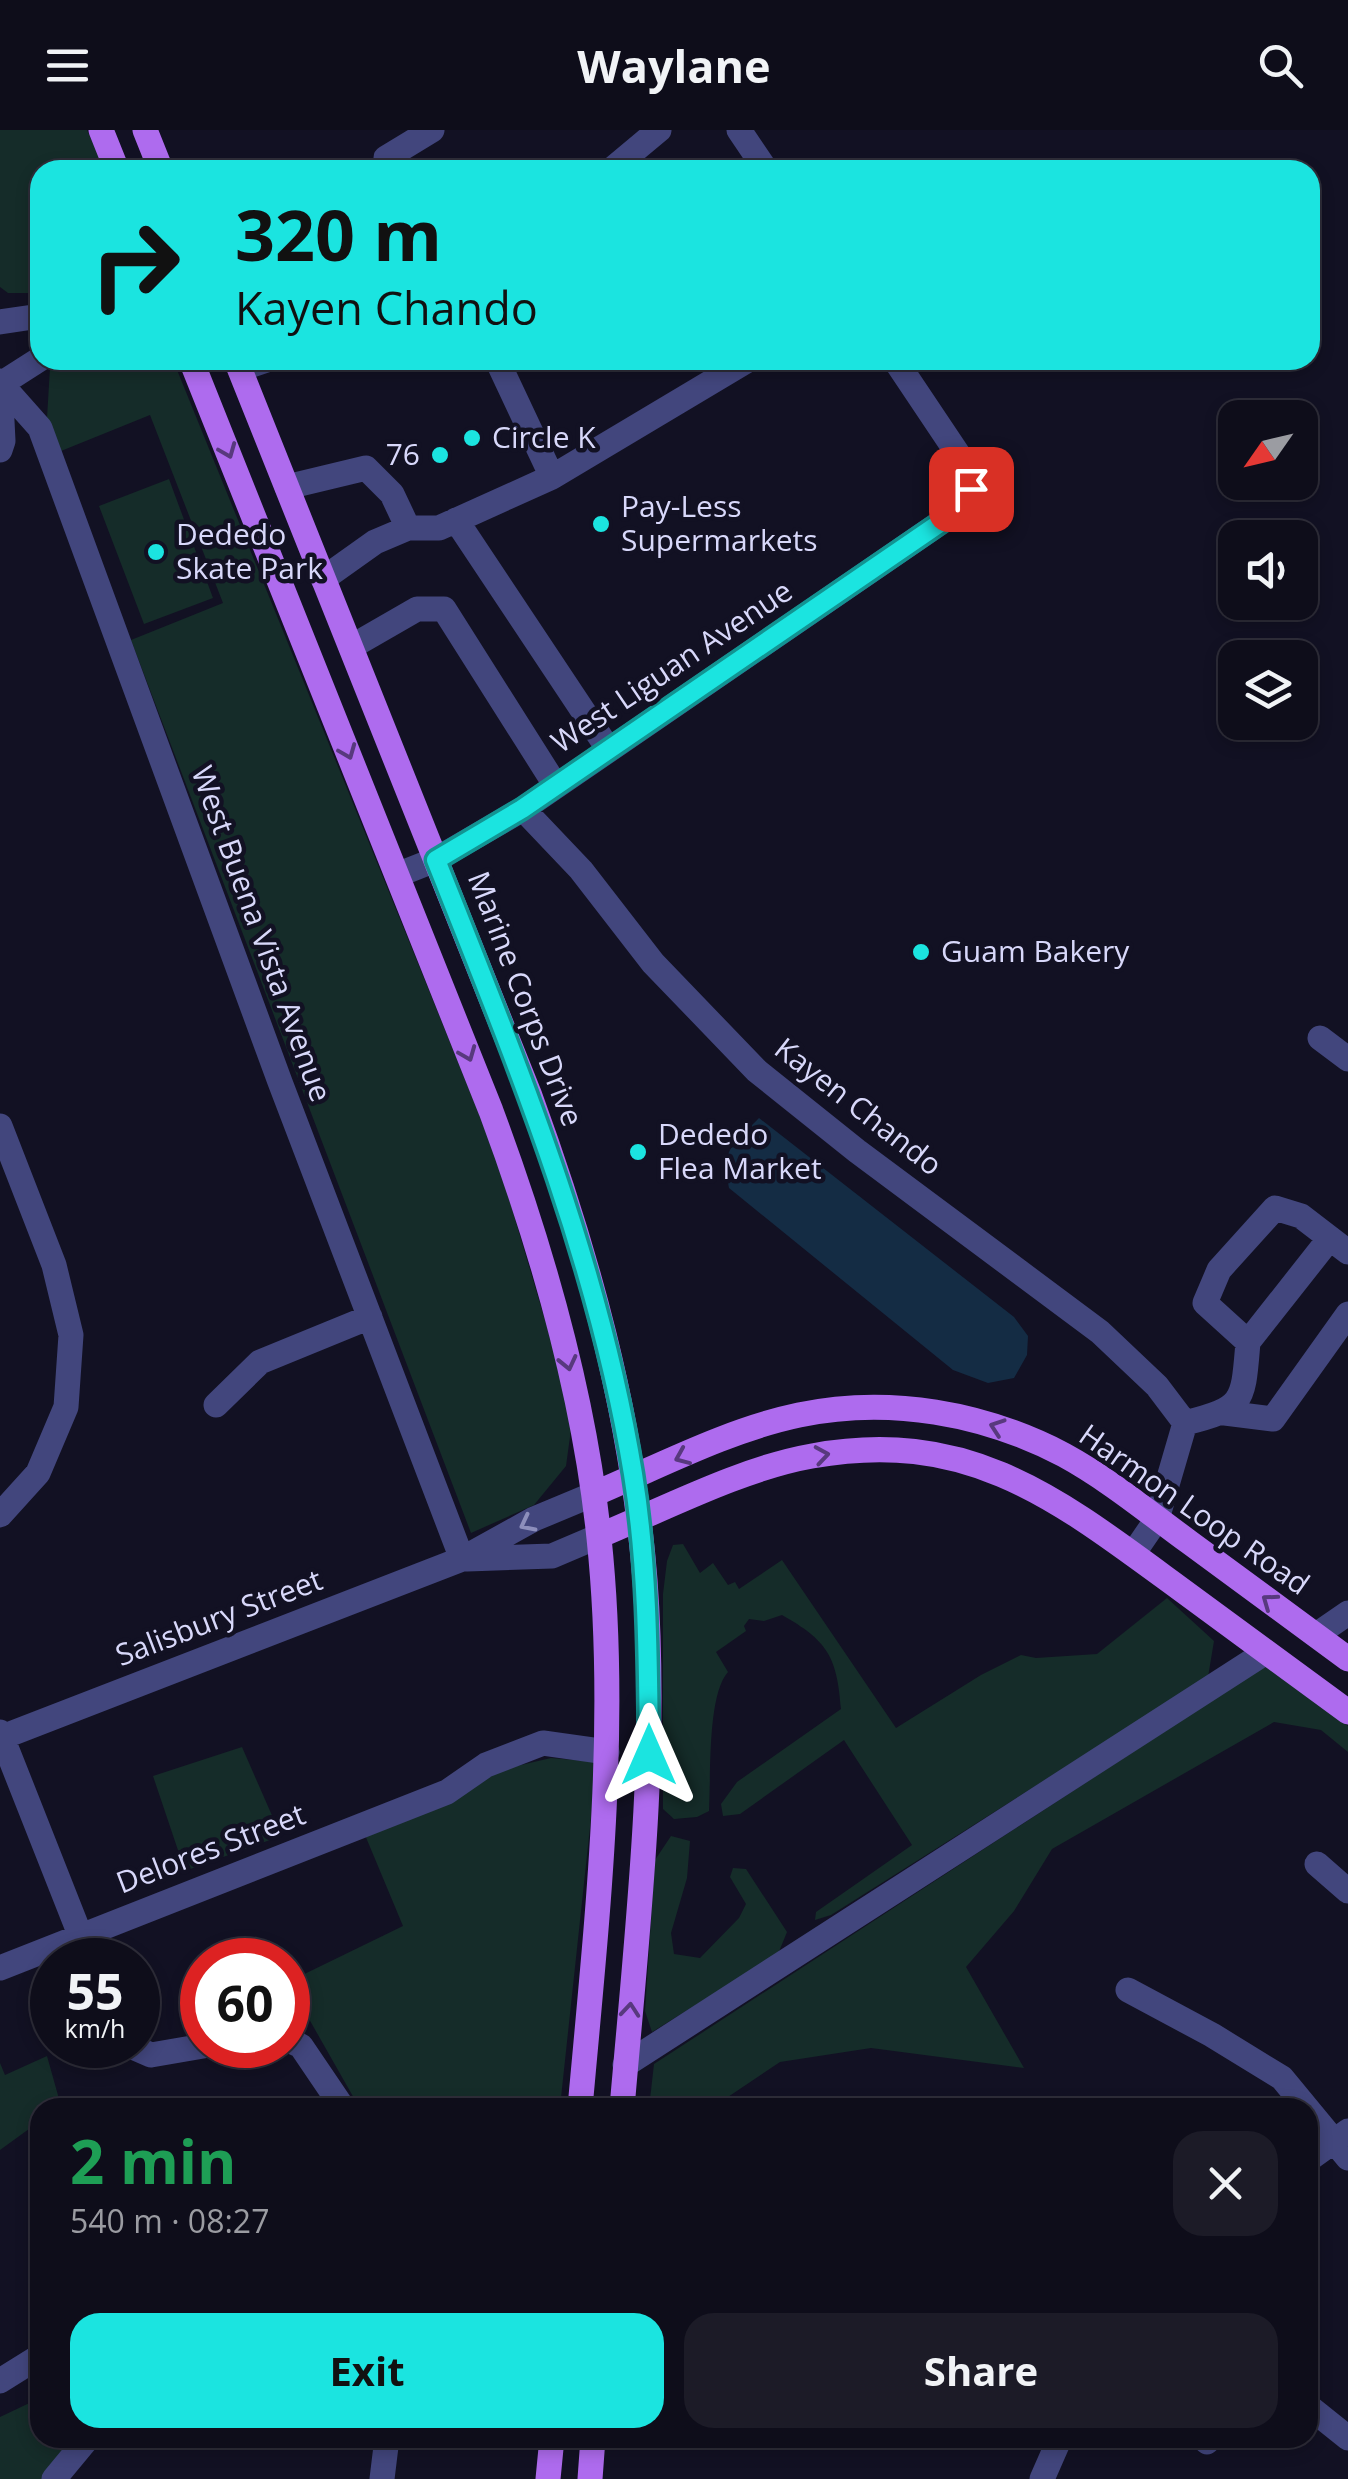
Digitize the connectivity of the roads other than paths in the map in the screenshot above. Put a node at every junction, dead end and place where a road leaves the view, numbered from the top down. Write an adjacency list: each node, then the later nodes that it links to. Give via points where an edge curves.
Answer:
1 (101, 130): 6 (main road)
2 (145, 130): 7 (main road)
3 (432, 130): 8 (street)
4 (659, 130): 9 (street)
5 (739, 130): 10 (street)
6 (112, 160)
7 (157, 160)
8 (386, 160)
9 (623, 160)
10 (759, 160)
11 (30, 318): 12 (street)
12 (0, 322)
13 (30, 365): 19 (street)
14 (196, 370): 31 (main road, one-way to 31)
15 (240, 370): 22 (main road, Marine Corps Drive)
16 (502, 370): 21 (street)
17 (731, 370): 21 (street)
18 (902, 370): 27 (street, West Liguan Avenue, via 972,474 966,502)
19 (1, 382): 20 (street); 37 (street, West Buena Vista Avenue, via 40,428)
20 (0, 450)
21 (552, 477): 23 (street)
22 (286, 487): 24 (street, via 366,468 392,494); 25 (main road, Marine Corps Drive)
23 (456, 520): 24 (street, via 439,528); 27 (street)
24 (408, 528): 25 (street, via 375,542)
25 (324, 579): 26 (main road, Marine Corps Drive)
26 (351, 647): 28 (street, via 418,609 444,609); 30 (main road, Marine Corps Drive)
27 (609, 750): 28 (street, West Liguan Avenue)
28 (556, 786): 29 (street, West Liguan Avenue)
29 (522, 809): 30 (street); 41 (street, Kayen Chando, via 757,1072 1100,1332)
30 (436, 860): 31 (street); 42 (main road, Marine Corps Drive, via 570,1211)
31 (397, 875): 43 (main road, one-way to 43, via 530,1224)
32 (1320, 1038): 33 (street)
33 (1348, 1059)
34 (0, 1126): 44 (street, via 54,1265 71,1335 66,1407 38,1472)
35 (1339, 1245): 38 (street); 38 (street, via 1301,1216 1275,1208 1219,1270 1205,1304)
36 (1348, 1314): 40 (street, via 1273,1419)
37 (370, 1317): 39 (street, via 260,1362); 49 (street, West Buena Vista Avenue)
38 (1248, 1342): 40 (street, via 1244,1388)
39 (216, 1404)
40 (1225, 1413): 41 (street)
41 (1185, 1424): 45 (street)
42 (634, 1477): 43 (main road, Harmon Loop Road); 45 (main road, Harmon Loop Road, one-way to 42, via 1028,1437 954,1415 890,1408 798,1415); 46 (main road, Marine Corps Drive)
43 (594, 1494): 47 (main road); 49 (street, Salisbury Street, one-way to 49)
44 (0, 1515)
45 (1157, 1519): 48 (street); 51 (main road, Harmon Loop Road, one-way to 45)
46 (639, 1520): 47 (main road); 48 (main road, one-way to 48, via 808,1457 888,1450 932,1454 1011,1477); 64 (main road, Marine Corps Drive, one-way to 46, via 649,1755)
47 (599, 1536): 49 (street, Salisbury Street, via 552,1556); 56 (main road)
48 (1133, 1554): 52 (main road)
49 (462, 1559): 55 (street, Salisbury Street)
50 (1348, 1613): 51 (street)
51 (1316, 1635): 53 (main road, Harmon Loop Road)
52 (1266, 1652): 54 (main road); 64 (street)
53 (1348, 1659)
54 (1348, 1712)
55 (1, 1736): 59 (street)
56 (607, 1752): 59 (street, Delores Street, via 543,1743 486,1764 447,1792); 66 (main road)
57 (1317, 1864): 58 (street)
58 (1348, 1890)
59 (81, 1935): 60 (street); 61 (street, Delores Street)
60 (82, 1938)
61 (0, 1968)
62 (1128, 1990): 68 (street, via 1282,2078)
63 (310, 2059): 65 (street)
64 (626, 2066): 67 (main road, Marine Corps Drive)
65 (336, 2098)
66 (581, 2098)
67 (623, 2098)
68 (1301, 2098)
69 (1318, 2115): 70 (street)
70 (1344, 2142): 71 (street)
71 (1318, 2155)
72 (30, 2362): 73 (street)
73 (0, 2381)
74 (1318, 2414): 75 (street)
75 (1348, 2438)
76 (80, 2448): 81 (street)
77 (385, 2448): 82 (street)
78 (551, 2448): 83 (main road)
79 (592, 2448): 84 (main road)
80 (1051, 2448): 85 (street)
81 (54, 2479)
82 (382, 2479)
83 (548, 2479)
84 (590, 2479)
85 (1042, 2479)

